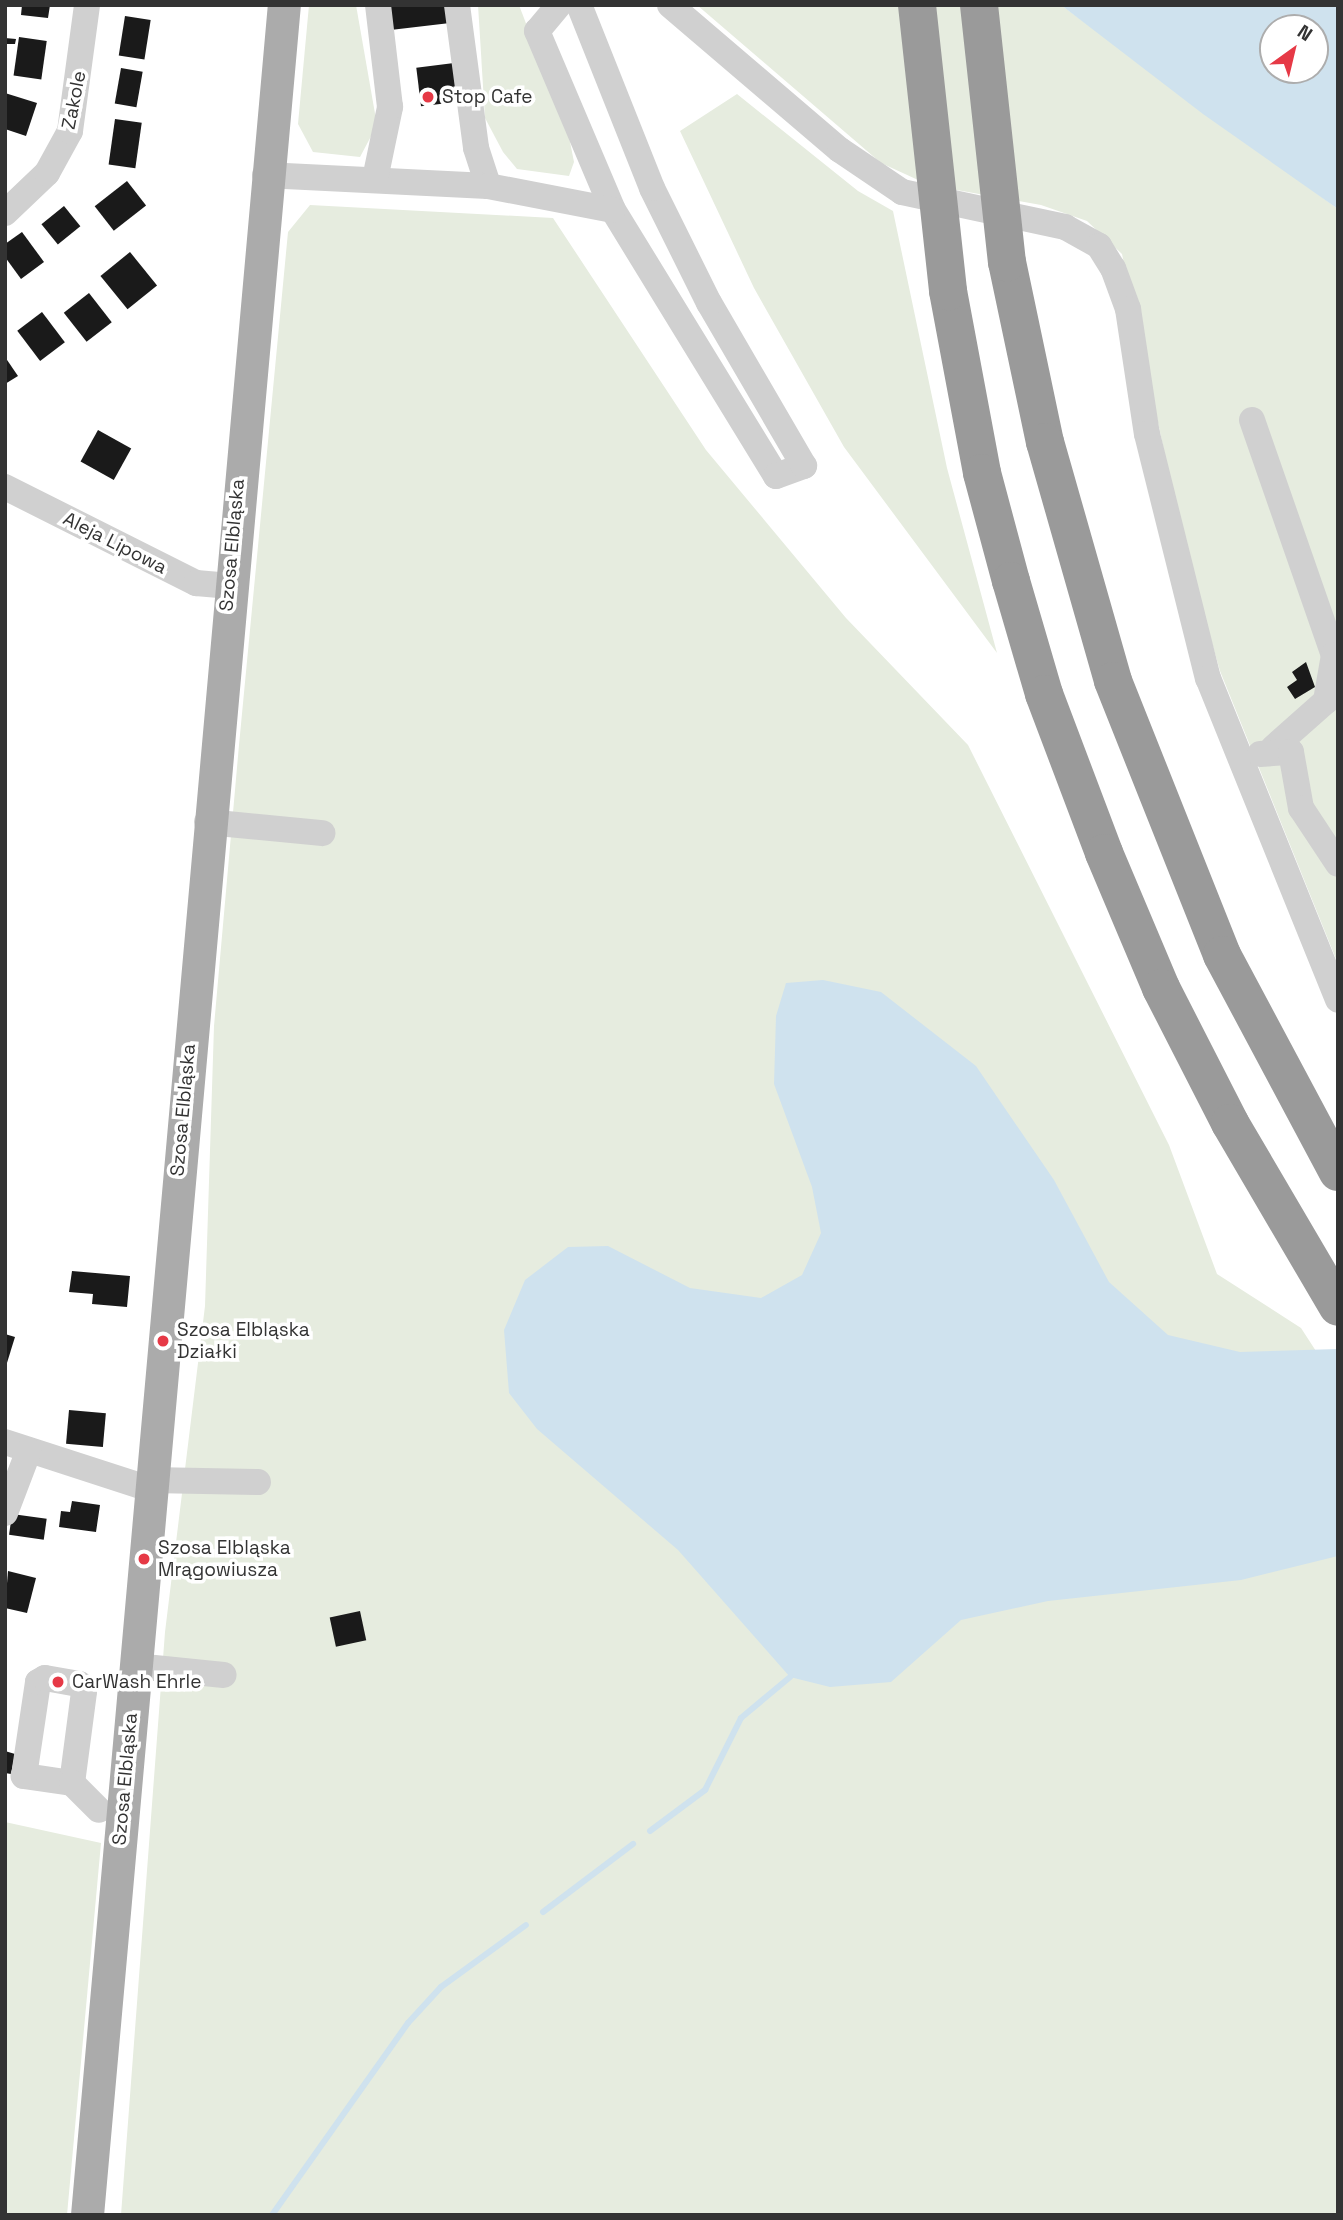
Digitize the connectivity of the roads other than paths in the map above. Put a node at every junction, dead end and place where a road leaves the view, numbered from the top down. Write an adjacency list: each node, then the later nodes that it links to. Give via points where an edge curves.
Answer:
1 (87, 5): 14 (street, Zakole, via 70,131 47,173)
2 (284, 5): 10 (main road, Szosa Elbląska)
3 (377, 5): 11 (street, via 390,107)
4 (457, 5): 12 (street, via 476,148)
5 (559, 5): 13 (street, via 537,31)
6 (579, 5): 13 (street, via 652,188 709,303 804,466 776,476)
7 (670, 5): 19 (street, via 840,150 902,192 1065,227 1099,246 1128,309 1147,434 1190,616)
8 (917, 5): 25 (highway, bridge, via 948,291 982,472 1044,694 1161,988 1290,1232)
9 (979, 5): 24 (highway, bridge, via 1007,261 1045,442 1113,681 1222,955)
10 (265, 175): 11 (street); 17 (main road, Szosa Elbląska)
11 (375, 179): 12 (street)
12 (488, 187): 13 (street)
13 (613, 210)
14 (5, 213)
15 (1252, 420): 18 (street, via 1335,655 1326,701)
16 (5, 487): 17 (street, Aleja Lipowa, via 196,583)
17 (228, 586): 20 (main road, Szosa Elbląska)
18 (1270, 749): 19 (street); 22 (street, via 1291,752 1301,808)
19 (1239, 762): 23 (street)
20 (208, 822): 21 (street); 28 (main road, Szosa Elbląska)
21 (322, 833)
22 (1338, 864)
23 (1338, 1000)
24 (1338, 1172)
25 (1338, 1307)
26 (17, 1446): 28 (street); 29 (street)
27 (258, 1482): 28 (street)
28 (150, 1485): 30 (main road, Szosa Elbląska)
29 (5, 1513)
30 (135, 1666): 31 (street); 34 (main road, Szosa Elbląska)
31 (223, 1675)
32 (72, 1783): 33 (street)
33 (99, 1810)
34 (87, 2215)

